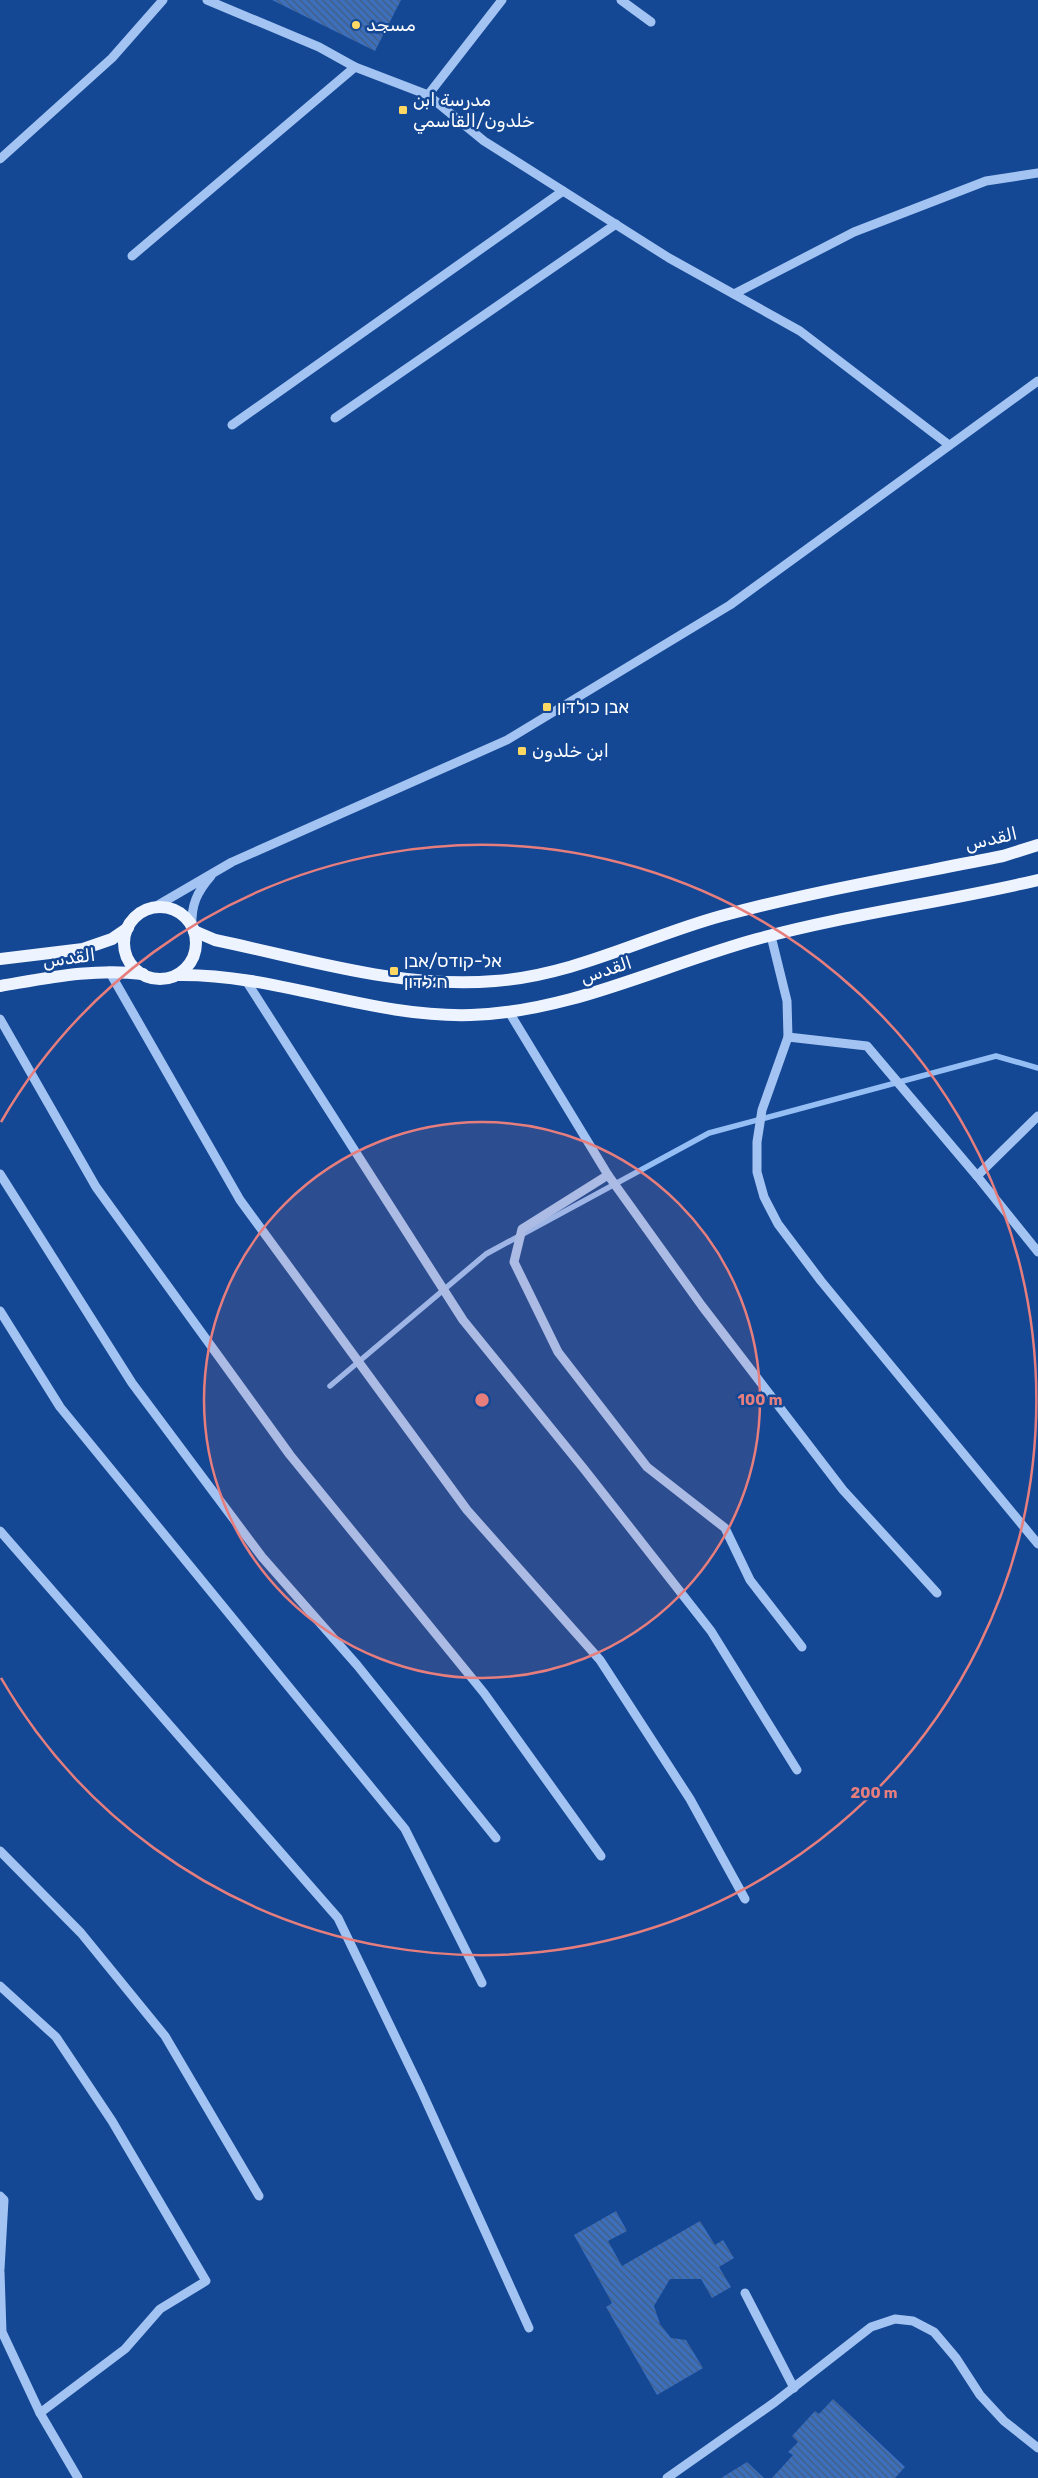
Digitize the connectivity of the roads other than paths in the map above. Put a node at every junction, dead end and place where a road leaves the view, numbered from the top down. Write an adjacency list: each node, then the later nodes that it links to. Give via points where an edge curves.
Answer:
1 (163, 0): 8 (street, via 112,58)
2 (206, 0): 6 (street, via 319,47)
3 (502, 0): 7 (street)
4 (621, 0): 5 (street)
5 (651, 22)
6 (355, 67): 7 (street); 12 (street)
7 (428, 95): 10 (street, via 484,141)
8 (0, 160)
9 (1038, 173): 13 (street, via 986,181 854,232)
10 (563, 191): 11 (street); 16 (street)
11 (616, 224): 13 (street); 15 (street)
12 (132, 256)
13 (734, 294): 17 (street, via 800,331)
14 (1038, 381): 17 (street)
15 (335, 418)
16 (232, 425)
17 (949, 445): 19 (street, via 730,606 507,740)
18 (1038, 845): 23 (main road, القدس, via 1003,856 758,907 691,926 576,966 495,982 424,981 358,972 215,940)
19 (216, 870): 21 (street); 23 (street, via 195,899 191,910)
20 (1038, 880): 24 (main road, القدس)
21 (153, 908): 22 (main road, via 134,919); 23 (main road, via 175,910)
22 (128, 928): 25 (main road, القدس, via 101,944 83,949); 27 (main road, via 124,939 125,952 130,963)
23 (193, 929): 28 (main road, via 196,948 193,959)
24 (771, 936): 31 (main road, القدس, via 566,1002); 33 (street, via 787,1000)
25 (0, 959)
26 (109, 971): 27 (main road, القدس); 30 (main road, القدس); 48 (street, via 240,1200 467,1510 600,1660 690,1799)
27 (143, 974): 28 (main road, via 159,979)
28 (179, 975): 29 (main road, القدس)
29 (245, 979): 31 (main road, القدس, via 406,1012 472,1015); 44 (street, via 463,1320 711,1631)
30 (0, 986)
31 (509, 1012): 36 (street)
32 (0, 1019): 47 (street, via 102,1195 290,1455 484,1693)
33 (788, 1037): 37 (street, via 867,1046); 41 (street, via 762,1110 757,1142 757,1172 764,1197 778,1224 822,1281)
34 (1038, 1116): 37 (street)
35 (0, 1174): 45 (street, via 132,1383 191,1462 262,1557 357,1666)
36 (608, 1175): 42 (street, via 702,1306 843,1490); 43 (street, via 522,1229 514,1262 558,1352 647,1467 725,1528 750,1580)
37 (977, 1176): 38 (street)
38 (1038, 1252)
39 (0, 1311): 49 (street, via 60,1407 405,1829)
40 (0, 1531): 55 (street, via 338,1918 421,2090)
41 (1038, 1544)
42 (937, 1593)
43 (802, 1647)
44 (797, 1770)
45 (496, 1838)
46 (0, 1851): 52 (street, via 81,1933 165,2036)
47 (601, 1856)
48 (745, 1899)
49 (482, 1982)
50 (0, 1986): 58 (street, via 56,2037 112,2121 206,2280 160,2309 125,2349)
51 (0, 2196): 53 (street, via 4,2200)
52 (258, 2196)
53 (0, 2271): 56 (street)
54 (744, 2293): 57 (street)
55 (529, 2328)
56 (1, 2333): 58 (street)
57 (794, 2388): 59 (street, via 871,2327 895,2319 913,2321 934,2332 998,2415); 61 (street)
58 (40, 2413): 60 (street)
59 (1038, 2448)
60 (78, 2478)
61 (667, 2478)

